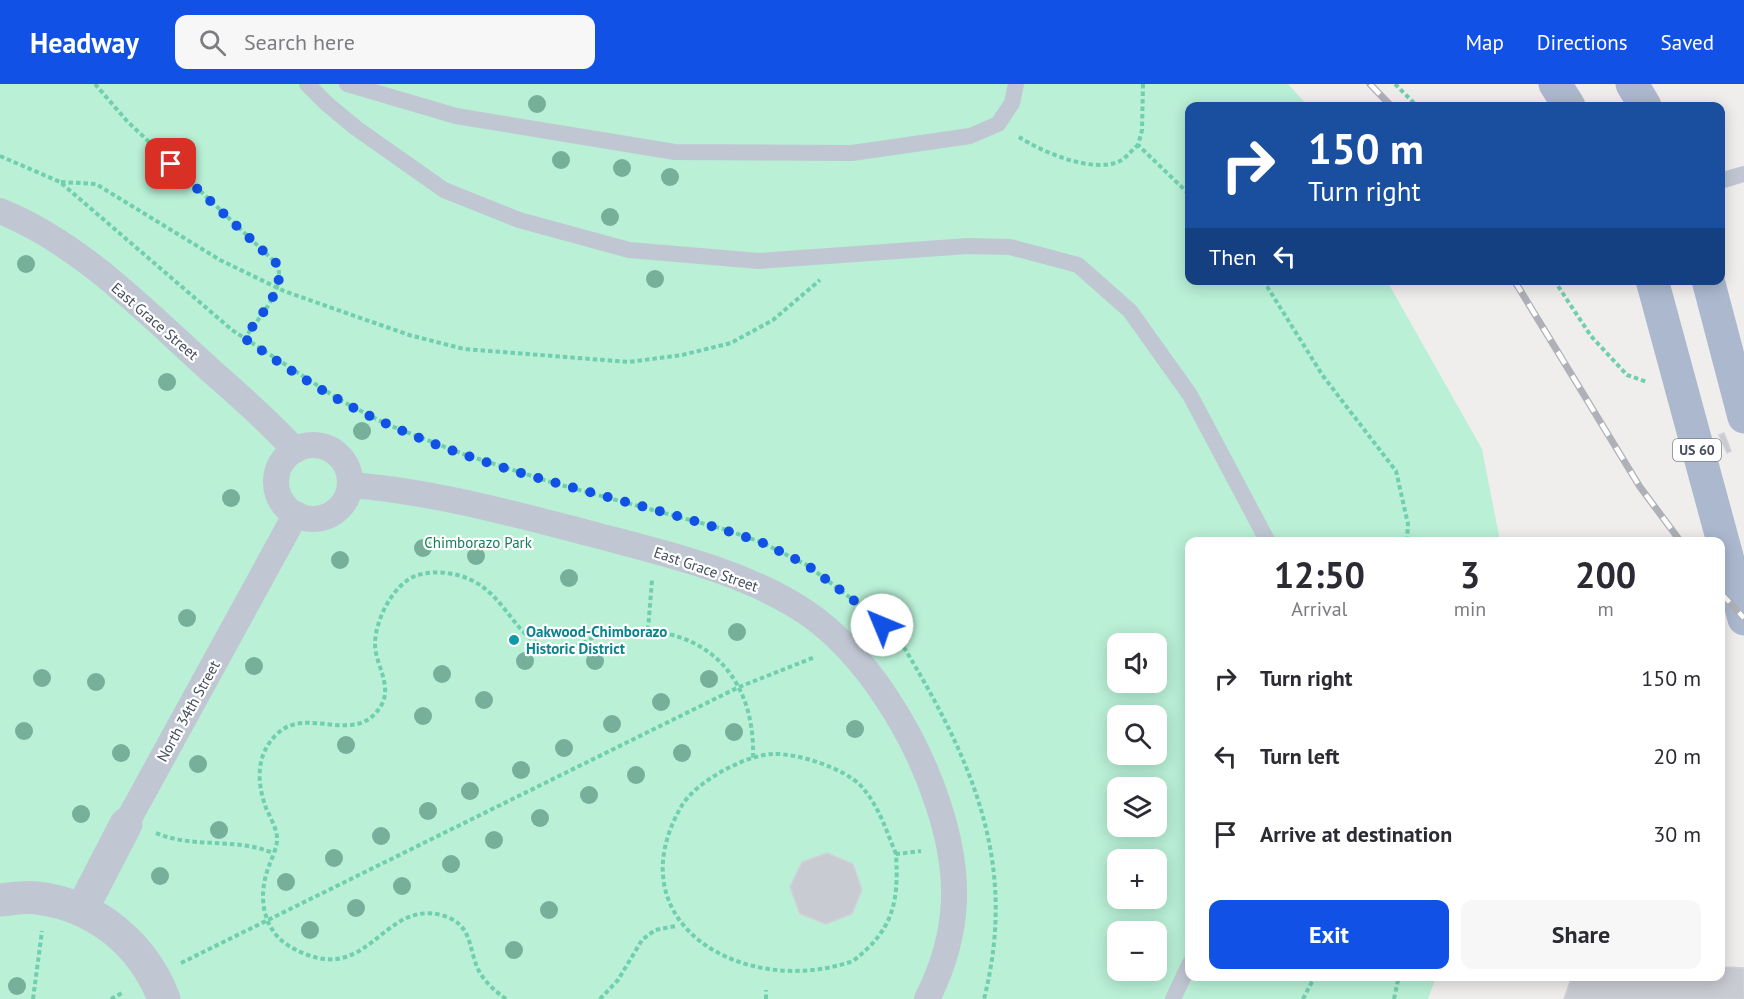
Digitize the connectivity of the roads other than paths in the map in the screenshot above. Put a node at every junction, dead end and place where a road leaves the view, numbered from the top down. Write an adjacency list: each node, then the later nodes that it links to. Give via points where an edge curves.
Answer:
1 (307, 84): 17 (lane, via 356,128 444,190 519,220 634,251 759,261 968,246 1010,247 1078,266 1130,311 1190,395)
2 (347, 84): 3 (lane, via 456,116 675,152 852,153 970,136 998,124 1012,104)
3 (1016, 84)
4 (1555, 84): 6 (main road)
5 (1632, 84): 7 (main road)
6 (1566, 102)
7 (1643, 102)
8 (1744, 174): 9 (lane)
9 (1725, 180)
10 (0, 211): 14 (street, East Grace Street, via 30,223 88,264 266,417)
11 (1653, 285): 18 (main road, US 60)
12 (1709, 285): 13 (main road)
13 (1744, 417)
14 (295, 450): 15 (street, via 315,445 334,452 347,467); 16 (street, via 280,465 277,479 281,500)
15 (350, 485): 16 (street, via 344,502 327,516 311,519); 26 (street, East Grace Street, via 517,514 665,554 760,586 817,622 843,645 876,682 907,732 933,788 945,826 956,899 950,932)
16 (296, 514): 21 (street, North 34th Street)
17 (1265, 537)
18 (1722, 537)
19 (1725, 549): 20 (main road, US 60)
20 (1744, 619)
21 (139, 828): 23 (street, North 34th Street)
22 (0, 900): 23 (street, via 36,897)
23 (82, 909): 25 (street, via 124,936 155,975)
24 (1185, 974): 27 (lane)
25 (164, 999)
26 (927, 999)
27 (1173, 999)

